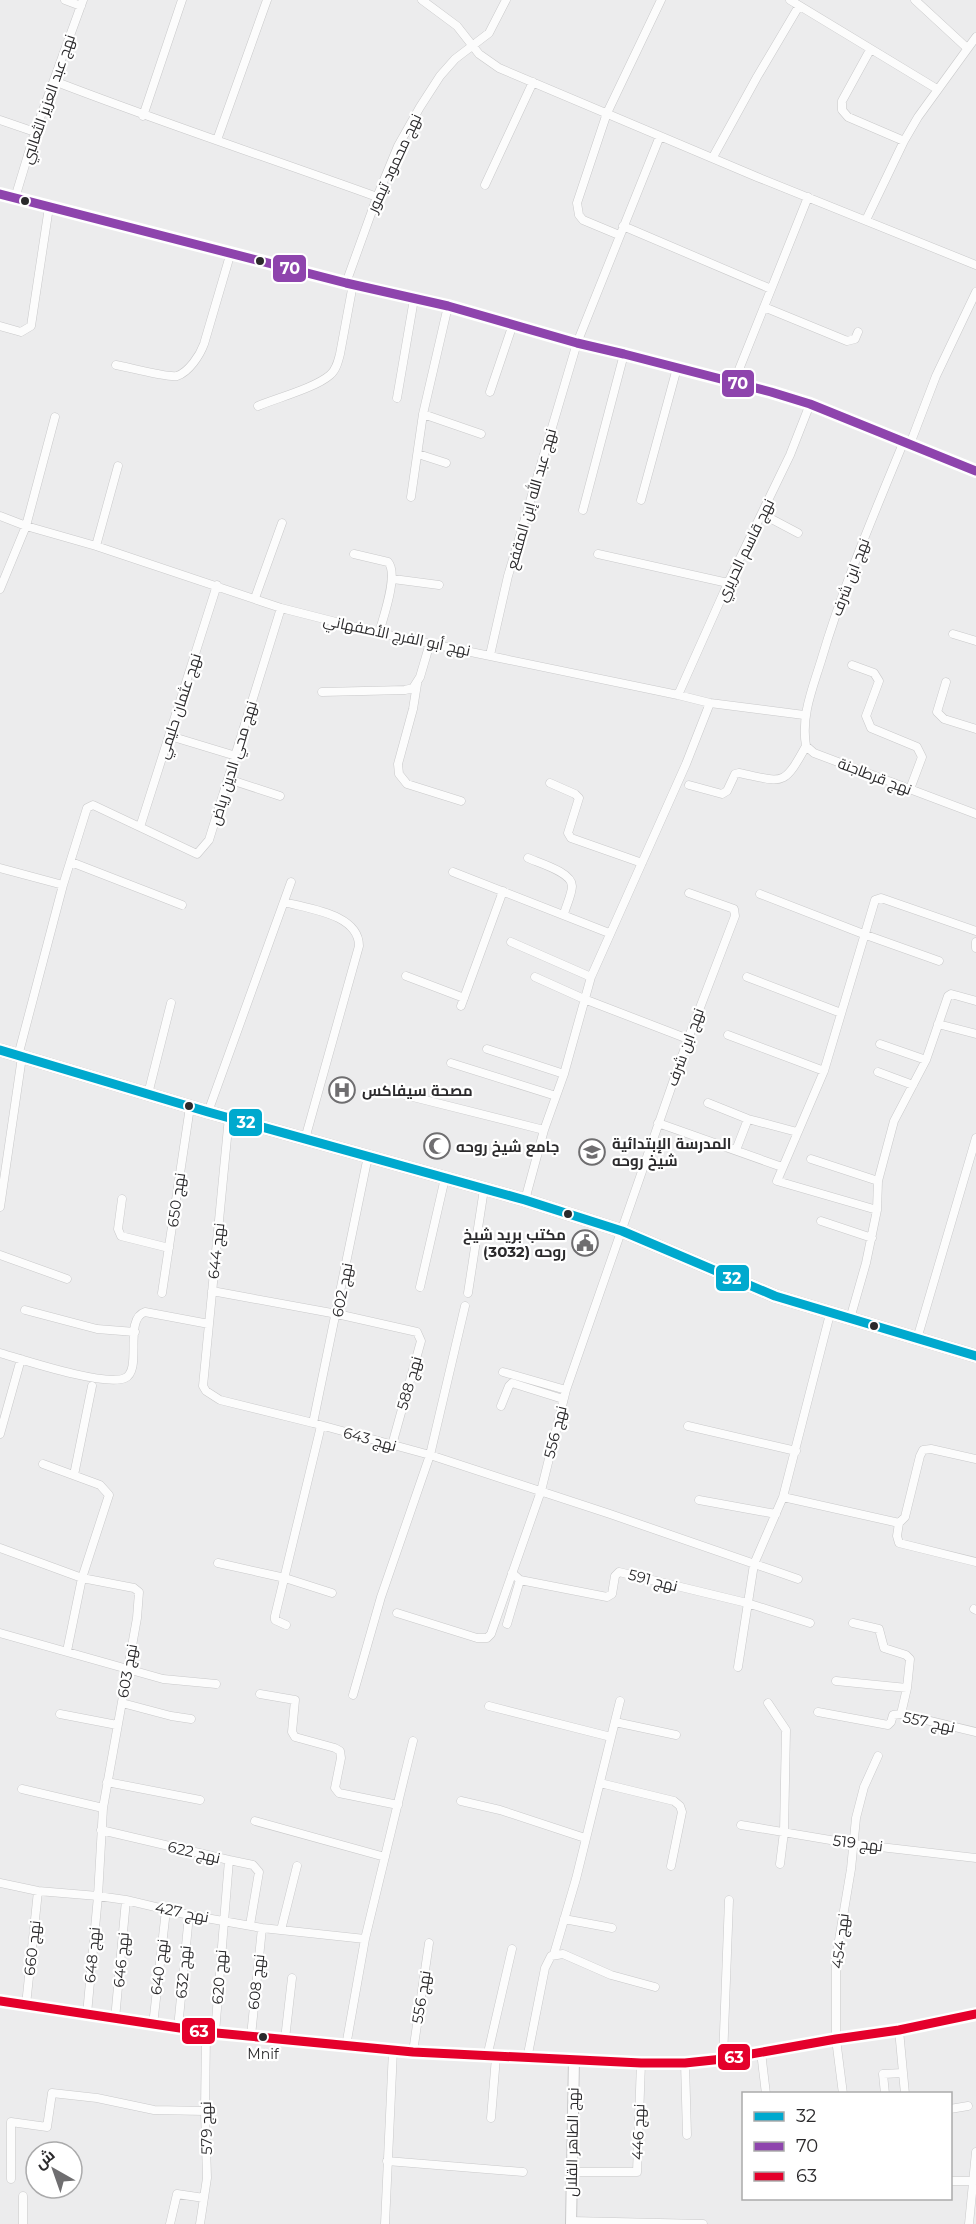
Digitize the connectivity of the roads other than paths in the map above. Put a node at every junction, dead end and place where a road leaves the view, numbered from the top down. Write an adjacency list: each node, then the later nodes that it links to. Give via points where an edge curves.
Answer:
1 (65, 0): 9 (street)
2 (182, 0): 19 (street)
3 (267, 0): 23 (street)
4 (422, 0): 12 (street, via 457,26)
5 (506, 0): 12 (street, نهج محمود تيمور, via 489,33)
6 (661, 0): 18 (street)
7 (790, 0): 10 (street)
8 (915, 0): 13 (street)
9 (82, 3): 15 (street, نهج عبد العزيز الثعالبي)
10 (799, 6): 14 (street); 25 (street)
11 (976, 37): 13 (street)
12 (473, 45): 16 (street, via 486,60); 28 (street, نهج محمود تيمور, via 440,76 420,107)
13 (967, 48): 17 (street)
14 (870, 50): 17 (street); 24 (street, via 842,101 842,110 848,117)
15 (54, 81): 19 (street); 21 (street, نهج عبد العزيز الثعالبي)
16 (533, 82): 18 (street); 26 (street)
17 (937, 89): 24 (street)
18 (606, 113): 22 (street); 34 (street, via 577,210 583,220)
19 (143, 116): 23 (street)
20 (0, 120): 21 (street)
21 (35, 132): 29 (street, نهج عبد العزيز الثعالبي)
22 (660, 136): 25 (street); 33 (street, نهج عبد الله إبن المقفع)
23 (217, 140): 28 (street)
24 (904, 141): 32 (street)
25 (712, 158): 30 (street)
26 (485, 185)
27 (0, 194): 29 (main road)
28 (377, 197): 37 (street, نهج محمود تيمور)
29 (15, 198): 31 (main road)
30 (808, 198): 32 (street); 38 (street)
31 (49, 207): 35 (main road); 44 (street, via 31,326 21,332)
32 (866, 220): 36 (street)
33 (623, 226): 34 (street, نهج عبد الله إبن المقفع); 38 (street)
34 (619, 235): 46 (street, نهج عبد الله إبن المقفع)
35 (231, 252): 37 (main road); 48 (street, via 204,344 190,366 172,376)
36 (976, 265)
37 (349, 283): 40 (main road); 54 (street, نهج محمود تيمور, via 338,364 330,375)
38 (771, 289): 42 (street)
39 (976, 292): 58 (street, نهج ابن شرف)
40 (414, 299): 41 (main road); 52 (street)
41 (448, 306): 43 (main road); 55 (street)
42 (764, 307): 45 (street, via 847,341 855,339); 50 (street)
43 (513, 324): 46 (main road); 51 (street)
44 (0, 326)
45 (858, 332)
46 (577, 344): 47 (main road); 85 (street, نهج عبد الله إبن المقفع, via 508,576)
47 (624, 354): 49 (main road); 65 (street)
48 (116, 365)
49 (677, 368): 50 (main road); 64 (street)
50 (734, 382): 53 (main road)
51 (490, 392)
52 (397, 398)
53 (810, 404): 58 (main road); 66 (street, نهج قاسم الحريري)
54 (258, 406)
55 (423, 414): 57 (street); 59 (street)
56 (55, 417): 69 (street)
57 (481, 434)
58 (907, 443): 62 (main road); 92 (street, نهج ابن شرف, via 842,596)
59 (418, 454): 60 (street); 63 (street)
60 (446, 464)
61 (118, 466): 71 (street)
62 (976, 471)
63 (411, 497)
64 (641, 500)
65 (584, 510)
66 (762, 514): 70 (street); 75 (street, نهج قاسم الحريري)
67 (0, 516): 69 (street, نهج أبو الفرج الأصفهاني)
68 (282, 523): 79 (street)
69 (26, 526): 71 (street, نهج أبو الفرج الأصفهاني); 78 (street)
70 (798, 533)
71 (96, 546): 76 (street, نهج أبو الفرج الأصفهاني)
72 (354, 554): 74 (street, via 388,562)
73 (598, 554): 75 (street)
74 (393, 579): 77 (street); 81 (street)
75 (728, 583): 90 (street, نهج قاسم الحريري)
76 (217, 585): 79 (street, نهج أبو الفرج الأصفهاني); 94 (street, نهج عثمان حليمي)
77 (438, 585)
78 (0, 589)
79 (255, 598): 80 (street, نهج أبو الفرج الأصفهاني)
80 (281, 608): 81 (street, نهج أبو الفرج الأصفهاني); 96 (street, نهج محي الدين رياض)
81 (380, 633): 84 (street, نهج أبو الفرج الأصفهاني)
82 (953, 634): 83 (street)
83 (976, 641)
84 (430, 643): 85 (street, نهج أبو الفرج الأصفهاني); 88 (street)
85 (490, 655): 90 (street, نهج أبو الفرج الأصفهاني)
86 (852, 665): 100 (street, via 874,673 879,681 866,716 871,728 917,747 921,757)
87 (946, 682): 93 (street, via 937,712 944,719)
88 (417, 684): 89 (street, via 405,690); 102 (street, via 399,774 407,784)
89 (322, 692)
90 (678, 694): 91 (street, نهج أبو الفرج الأصفهاني)
91 (710, 703): 92 (street, نهج أبو الفرج الأصفهاني); 107 (street)
92 (804, 715): 95 (street)
93 (976, 729)
94 (170, 736): 96 (street); 104 (street, نهج عثمان حليمي)
95 (806, 746): 99 (street, via 784,778 773,780 739,773 725,794); 100 (street, نهج قرطاجنة, via 814,753)
96 (236, 756): 97 (street, نهج محي الدين رياض)
97 (228, 779): 101 (street); 104 (street, نهج محي الدين رياض, via 209,840 197,854)
98 (550, 783): 107 (street, via 579,798 568,833 571,838)
99 (689, 785)
100 (910, 789): 103 (street, نهج قرطاجنة)
101 (280, 796)
102 (461, 801)
103 (976, 814)
104 (140, 827): 106 (street, via 90,806)
105 (528, 858): 117 (street, via 570,880 572,888)
106 (71, 862): 111 (street); 116 (street)
107 (642, 863): 119 (street)
108 (0, 868): 111 (street)
109 (453, 872): 112 (street)
110 (291, 882): 115 (street)
111 (63, 885): 140 (street)
112 (503, 891): 117 (street); 125 (street, via 462,1002)
113 (689, 893): 136 (street, نهج ابن شرف, via 734,909 735,916)
114 (760, 894): 120 (street)
115 (284, 902): 152 (street); 159 (street, via 342,919 359,936)
116 (182, 905)
117 (564, 914): 119 (street)
118 (976, 931): 120 (street, via 879,898 875,900)
119 (609, 933): 127 (street)
120 (866, 935): 124 (street); 132 (street)
121 (510, 942): 127 (street)
122 (976, 942): 123 (street)
123 (976, 948)
124 (939, 961)
125 (406, 976)
126 (535, 977): 129 (street)
127 (591, 977): 129 (street)
128 (747, 978): 132 (street)
129 (584, 999): 136 (street); 145 (street)
130 (976, 1001): 133 (street, via 951,994)
131 (171, 1003): 148 (street)
132 (841, 1013): 143 (street)
133 (938, 1024): 134 (street); 141 (street)
134 (976, 1034)
135 (729, 1035): 143 (street)
136 (688, 1039): 155 (street, نهج ابن شرف)
137 (880, 1044): 141 (street)
138 (487, 1049): 145 (street)
139 (0, 1050): 140 (main road)
140 (20, 1056): 148 (main road); 169 (street)
141 (926, 1060): 146 (street)
142 (451, 1064): 149 (street)
143 (824, 1071): 157 (street)
144 (878, 1072): 146 (street)
145 (564, 1074): 149 (street)
146 (914, 1085): 165 (street, via 894,1121)
147 (397, 1093): 156 (street)
148 (148, 1094): 151 (main road)
149 (556, 1096): 156 (street)
150 (708, 1103): 154 (street)
151 (190, 1107): 152 (main road); 174 (street, نهج 650)
152 (208, 1112): 153 (main road)
153 (229, 1117): 159 (main road); 178 (street, نهج 644)
154 (748, 1119): 157 (street); 160 (street)
155 (658, 1123): 160 (street); 172 (street, نهج ابن شرف)
156 (544, 1130): 168 (street)
157 (797, 1132): 163 (street)
158 (976, 1138): 188 (street)
159 (305, 1139): 161 (main road)
160 (736, 1150): 163 (street)
161 (368, 1156): 164 (main road); 183 (street, نهج 602)
162 (811, 1159): 165 (street)
163 (782, 1167): 170 (street, via 777,1181)
164 (445, 1178): 166 (main road); 177 (street)
165 (878, 1181): 170 (street)
166 (484, 1189): 168 (main road); 180 (street)
167 (122, 1199): 174 (street, via 118,1229 122,1236)
168 (525, 1200): 172 (main road)
169 (0, 1207)
170 (877, 1210): 173 (street)
171 (820, 1221): 173 (street)
172 (622, 1231): 184 (main road, via 737,1281); 195 (street, نهج 556)
173 (872, 1238): 185 (street)
174 (169, 1248): 179 (street, نهج 650)
175 (0, 1255): 176 (street)
176 (67, 1279)
177 (420, 1287)
178 (212, 1291): 183 (street); 186 (street, نهج 644)
179 (162, 1293)
180 (468, 1293)
181 (465, 1306): 203 (street)
182 (25, 1310): 187 (street, via 97,1329)
183 (337, 1314): 198 (street, نهج 602); 201 (street, نهج 588, via 412,1330 420,1336)
184 (830, 1314): 185 (main road); 202 (street)
185 (850, 1319): 188 (main road)
186 (210, 1324): 187 (street, via 145,1312 136,1319); 194 (street, نهج 644)
187 (135, 1332): 191 (street, via 132,1371 120,1380 100,1380)
188 (917, 1339): 190 (main road)
189 (0, 1353): 191 (street)
190 (976, 1356)
191 (21, 1359): 200 (street)
192 (503, 1372): 195 (street)
193 (92, 1386): 206 (street)
194 (203, 1386): 198 (street, نهج 643, via 220,1400)
195 (566, 1390): 196 (street, نهج 556)
196 (563, 1400): 197 (street, via 512,1383); 207 (street, نهج 556)
197 (501, 1406)
198 (317, 1424): 201 (street, نهج 643); 218 (street, نهج 602)
199 (688, 1426): 202 (street)
200 (0, 1434)
201 (392, 1445): 203 (street, نهج 643)
202 (796, 1451): 208 (street)
203 (430, 1455): 207 (street, نهج 643); 236 (street, via 381,1597)
204 (976, 1459): 211 (street, via 923,1450 905,1517)
205 (43, 1464): 206 (street)
206 (74, 1475): 217 (street, via 100,1485 109,1494)
207 (541, 1491): 215 (street, نهج 643); 216 (street, نهج 556)
208 (783, 1497): 210 (street); 211 (street)
209 (699, 1500): 210 (street)
210 (776, 1514): 215 (street)
211 (899, 1523): 213 (street, via 898,1543)
212 (0, 1548): 217 (street, نهج 603)
213 (976, 1562)
214 (218, 1563): 218 (street)
215 (754, 1564): 220 (street, نهج 643); 222 (street)
216 (512, 1573): 219 (street); 223 (street, نهج 556, via 487,1638)
217 (82, 1578): 229 (street); 231 (street, نهج 603, via 139,1592)
218 (285, 1578): 221 (street); 227 (street, نهج 602, via 274,1619)
219 (520, 1580): 222 (street, نهج 591, via 608,1597 620,1572); 226 (street)
220 (798, 1580)
221 (332, 1593)
222 (747, 1603): 224 (street, نهج 591); 230 (street)
223 (397, 1613)
224 (810, 1623)
225 (854, 1623): 234 (street, via 881,1630 884,1647 910,1659)
226 (507, 1624)
227 (286, 1625)
228 (0, 1633): 229 (street)
229 (67, 1651): 231 (street)
230 (738, 1667)
231 (127, 1671): 233 (street); 238 (street, نهج 603)
232 (836, 1681): 234 (street)
233 (216, 1684)
234 (907, 1688): 243 (street)
235 (260, 1694): 257 (street, via 295,1700 295,1737 340,1751 335,1788 339,1793)
236 (353, 1695)
237 (620, 1701): 245 (street)
238 (122, 1702): 244 (street); 246 (street, نهج 603)
239 (768, 1703): 262 (street, via 786,1730)
240 (489, 1706): 249 (street)
241 (818, 1712): 243 (street, نهج 557, via 888,1725 893,1715)
242 (60, 1714): 246 (street)
243 (901, 1714): 247 (street, نهج 557)
244 (191, 1719)
245 (615, 1722): 248 (street); 249 (street)
246 (117, 1725): 252 (street, نهج 603)
247 (976, 1732)
248 (676, 1735)
249 (611, 1737): 253 (street)
250 (413, 1741): 257 (street)
251 (878, 1756): 264 (street, نهج 454, via 855,1818)
252 (107, 1782): 255 (street); 258 (street, نهج 603)
253 (600, 1783): 263 (street); 270 (street, via 674,1801 680,1806)
254 (22, 1790): 258 (street)
255 (200, 1800)
256 (461, 1801): 263 (street)
257 (398, 1805): 265 (street)
258 (103, 1808): 261 (street, نهج 603)
259 (255, 1821): 265 (street)
260 (741, 1825): 262 (street, نهج 519)
261 (101, 1830): 267 (street, نهج 622); 273 (street, نهج 603)
262 (784, 1832): 264 (street, نهج 519); 268 (street)
263 (585, 1838): 278 (street)
264 (854, 1844): 266 (street, نهج 519); 301 (street, نهج 454, via 836,1959)
265 (385, 1857): 284 (street)
266 (976, 1857)
267 (229, 1860): 279 (street, نهج 622); 280 (street, via 253,1865 259,1872)
268 (780, 1864)
269 (297, 1866): 283 (street)
270 (671, 1866)
271 (0, 1883): 272 (street, نهج 427)
272 (38, 1891): 273 (street, نهج 427); 291 (street, نهج 660)
273 (98, 1896): 274 (street, نهج 427); 292 (street, نهج 648)
274 (126, 1900): 276 (street, نهج 427); 294 (street, نهج 646)
275 (729, 1900): 309 (street)
276 (166, 1910): 277 (street, نهج 427); 295 (street, نهج 640)
277 (189, 1915): 279 (street, نهج 427); 296 (street, نهج 632)
278 (564, 1918): 282 (street); 287 (street)
279 (223, 1920): 280 (street, نهج 427); 298 (street, نهج 620)
280 (250, 1926): 281 (street, نهج 427)
281 (262, 1928): 283 (street, نهج 427); 299 (street, نهج 608)
282 (612, 1928)
283 (281, 1930): 284 (street, نهج 427)
284 (365, 1939): 302 (street)
285 (429, 1943): 304 (street, نهج 556)
286 (512, 1949): 306 (street)
287 (554, 1954): 289 (street); 307 (street, via 545,1968)
288 (292, 1978): 300 (street)
289 (655, 1987)
290 (0, 2001): 291 (main road)
291 (26, 2005): 292 (main road)
292 (87, 2014): 294 (main road)
293 (976, 2014): 297 (main road)
294 (115, 2019): 295 (main road)
295 (153, 2025): 296 (main road)
296 (178, 2028): 298 (main road)
297 (900, 2030): 301 (main road); 312 (street)
298 (210, 2033): 299 (main road); 319 (street, نهج 579)
299 (251, 2036): 300 (main road)
300 (285, 2039): 302 (main road)
301 (836, 2039): 305 (main road); 314 (street, نهج 454)
302 (345, 2046): 303 (main road)
303 (393, 2050): 304 (main road); 323 (street)
304 (413, 2052): 306 (main road)
305 (761, 2052): 309 (main road); 313 (street)
306 (492, 2057): 307 (main road); 320 (street)
307 (527, 2059): 308 (main road)
308 (574, 2059): 310 (main road); 325 (main road, نهج الطاهر القلال)
309 (723, 2059): 311 (main road)
310 (641, 2063): 311 (main road); 325 (street, نهج 446, via 637,2172)
311 (685, 2063): 321 (street)
312 (903, 2073): 315 (street, via 883,2074); 316 (street)
313 (766, 2092)
314 (843, 2092)
315 (885, 2092)
316 (905, 2092)
317 (968, 2106): 318 (street)
318 (952, 2109)
319 (205, 2111): 326 (street, via 154,2110 52,2093 47,2127 11,2122); 330 (street, نهج 579)
320 (491, 2118)
321 (687, 2135)
322 (976, 2152): 328 (street)
323 (387, 2161): 324 (street); 335 (street)
324 (523, 2172)
325 (572, 2172): 331 (main road, نهج الطاهر القلال)
326 (11, 2179)
327 (952, 2181): 328 (street)
328 (973, 2181): 337 (street)
329 (22, 2196): 332 (street)
330 (204, 2198): 333 (street, via 177,2194); 334 (street, نهج 579)
331 (571, 2222): 336 (street)
332 (23, 2224)
333 (170, 2224)
334 (200, 2224)
335 (385, 2224)
336 (703, 2224)
337 (969, 2224)

